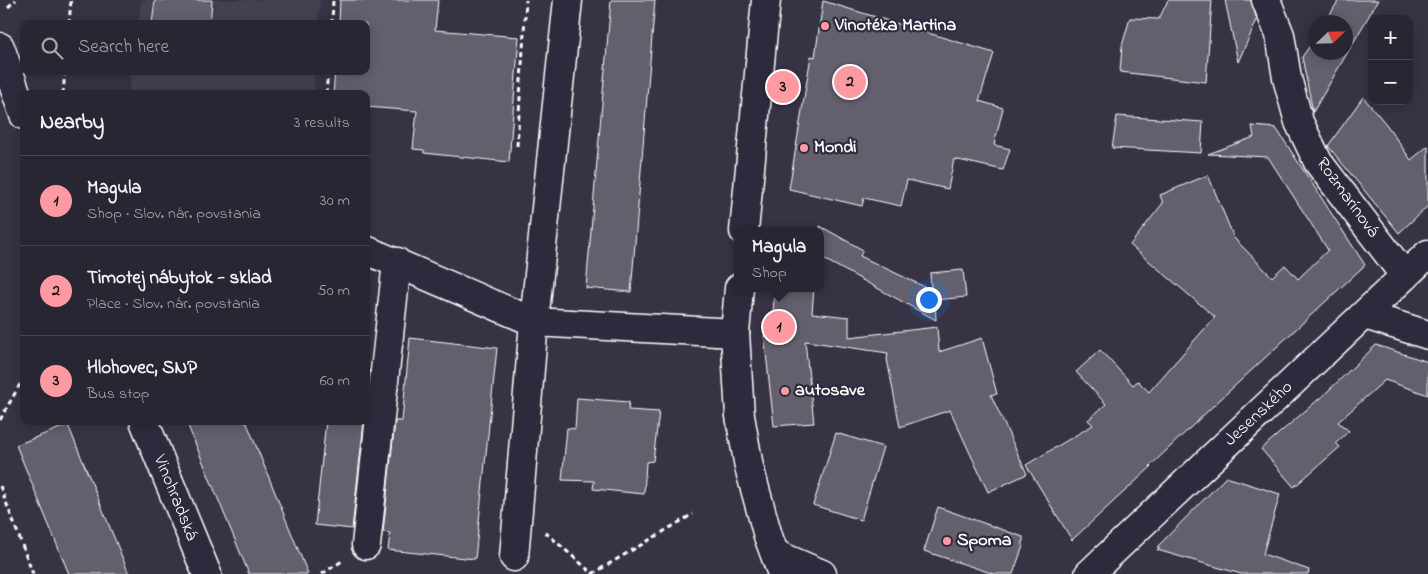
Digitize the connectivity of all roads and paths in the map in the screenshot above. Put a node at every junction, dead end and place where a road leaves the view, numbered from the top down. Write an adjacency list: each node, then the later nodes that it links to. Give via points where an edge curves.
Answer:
1 (16, 0): 8 (path)
2 (71, 0): 9 (path)
3 (333, 0): 10 (path)
4 (526, 0): 17 (path)
5 (568, 0): 25 (street)
6 (766, 0): 18 (street)
7 (1266, 0): 22 (street, Rozmarínová, via 1280,35 1299,122 1318,162)
8 (8, 7)
9 (69, 20)
10 (332, 20)
11 (0, 47): 16 (street)
12 (65, 75): 14 (path)
13 (328, 75): 15 (path)
14 (63, 90)
15 (326, 90)
16 (20, 104)
17 (518, 146)
18 (744, 227)
19 (370, 252): 21 (street)
20 (1428, 254): 22 (street, Jesenského)
21 (397, 262): 25 (street); 34 (street)
22 (1405, 276): 24 (street, Jesenského)
23 (739, 292): 26 (street)
24 (1366, 315): 27 (street); 41 (street, Jesenského)
25 (534, 322): 26 (street); 32 (street)
26 (735, 333): 36 (street, via 740,416 749,467)
27 (1428, 334)
28 (20, 384): 29 (path)
29 (0, 420)
30 (146, 425): 38 (street, Vinohradská)
31 (0, 486): 37 (path)
32 (518, 509): 35 (street); 39 (path)
33 (693, 514): 39 (path)
34 (366, 545)
35 (514, 557)
36 (775, 567): 40 (street)
37 (33, 574)
38 (207, 574)
39 (593, 574)
40 (822, 574)
41 (1089, 574)

